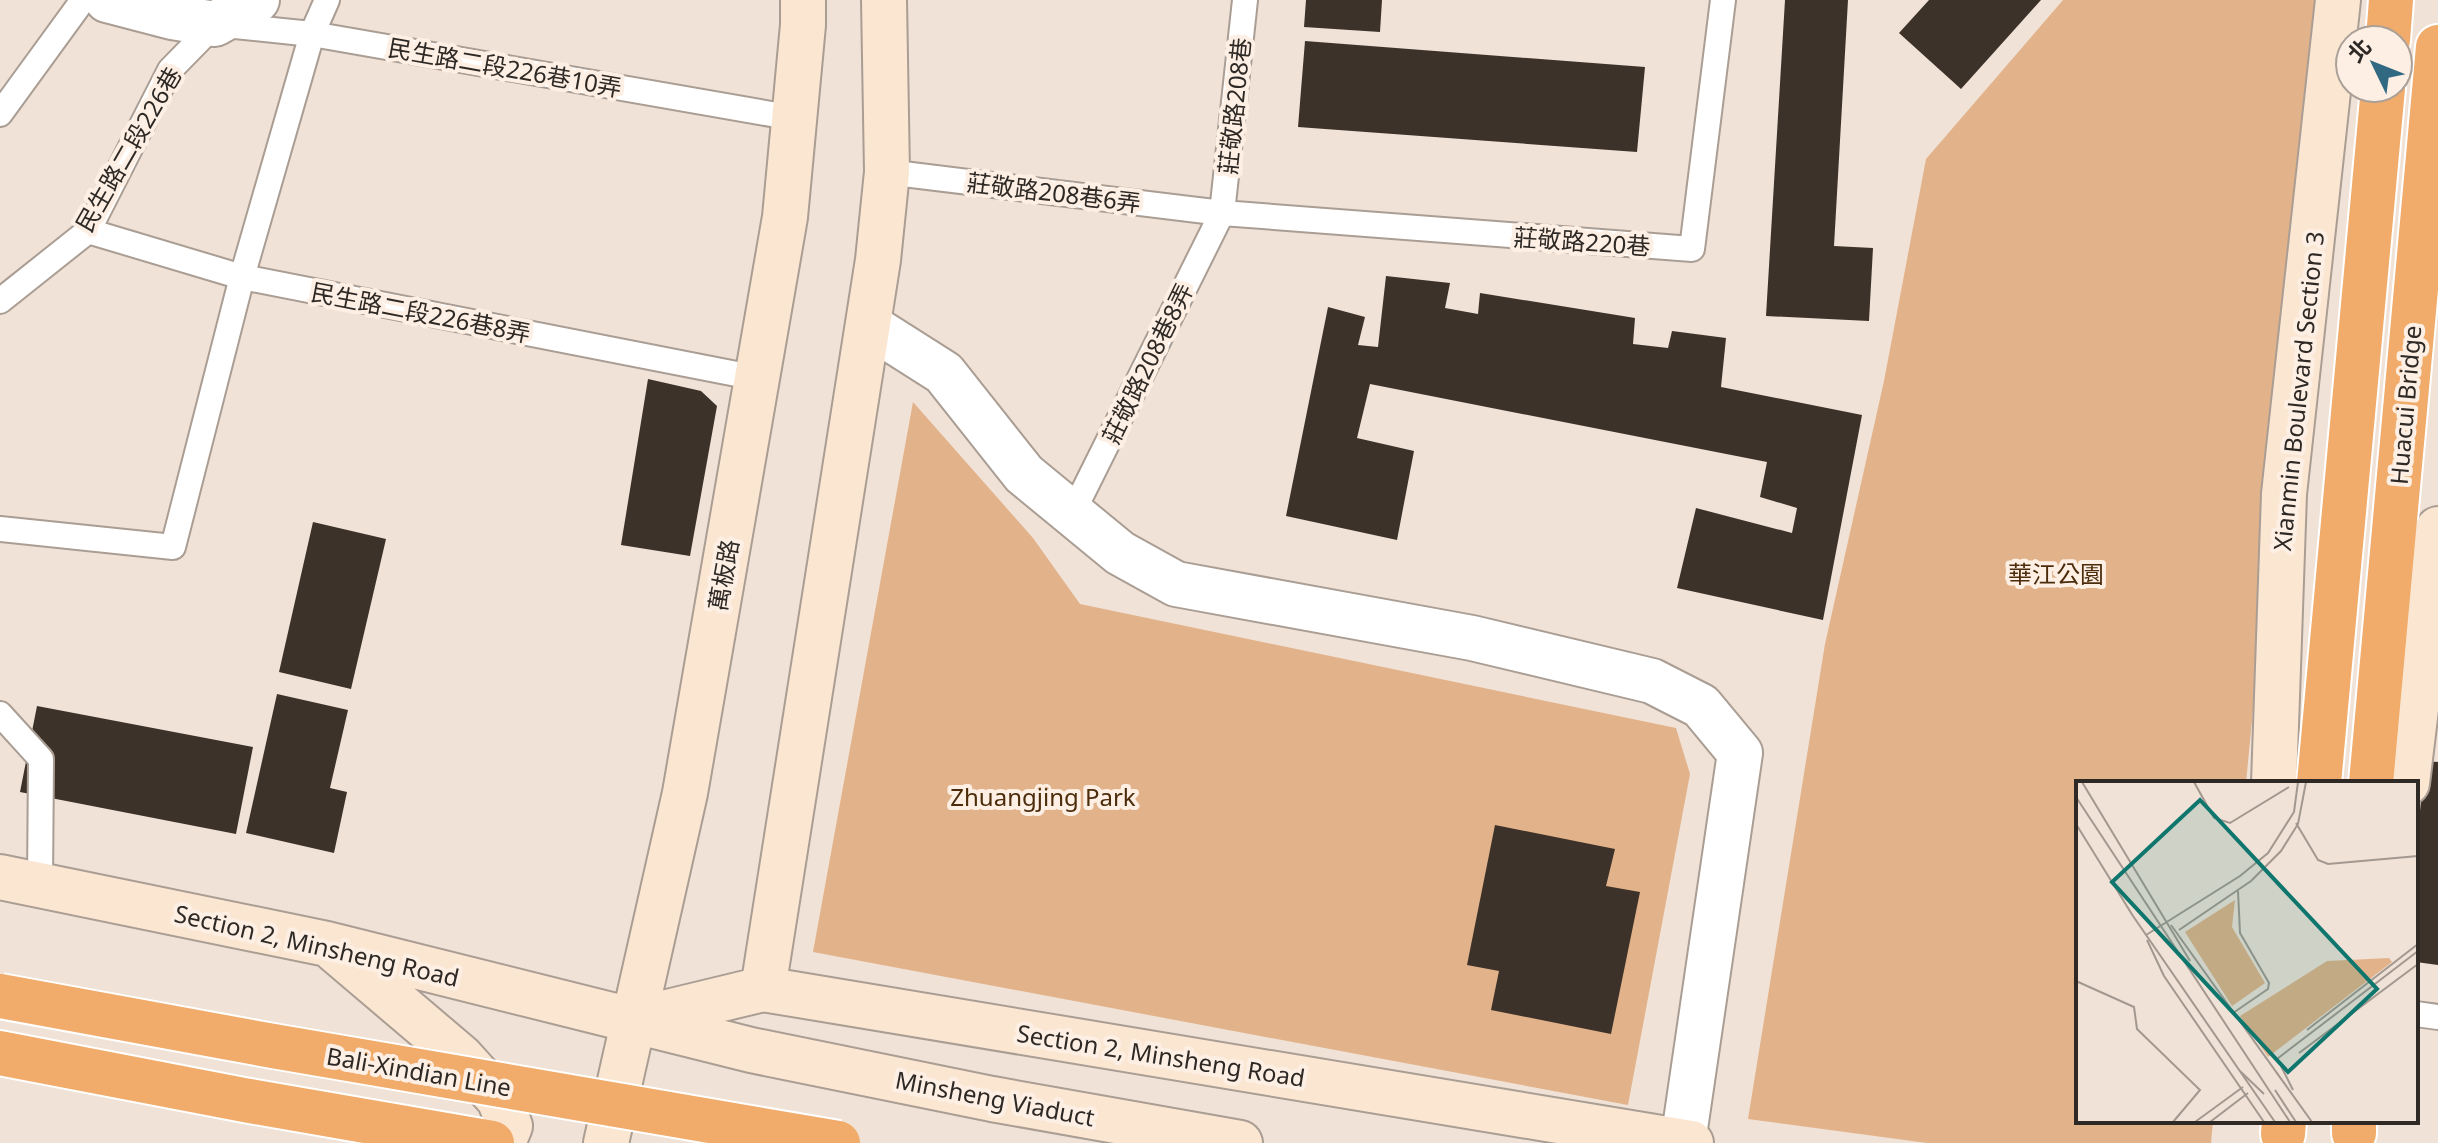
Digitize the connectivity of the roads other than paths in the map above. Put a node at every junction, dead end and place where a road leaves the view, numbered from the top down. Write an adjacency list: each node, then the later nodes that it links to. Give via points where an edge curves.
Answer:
1 (83, 0): 18 (lane)
2 (107, 0): 12 (street)
3 (257, 0): 13 (street, 民生路二段226巷)
4 (327, 0): 15 (lane)
5 (803, 0): 19 (street, 萬板路)
6 (884, 0): 20 (street)
7 (1236, 0): 8 (lane)
8 (1245, 0): 21 (lane, 莊敬路208巷)
9 (1723, 0): 21 (lane, 莊敬路220巷, via 1692,249)
10 (2338, 0): 34 (street, Xianmin Boulevard Section 3, via 2284,494)
11 (2391, 0): 14 (highway)
12 (165, 8): 13 (street)
13 (215, 24): 15 (lane, 民生路二段226巷10弄); 22 (lane, 民生路二段226巷, via 170,70)
14 (2389, 24)
15 (312, 34): 19 (lane, 民生路二段226巷10弄); 23 (lane)
16 (2438, 47): 33 (highway, Huacui Bridge)
17 (2382, 104): 32 (highway, Huacui Bridge)
18 (0, 114)
19 (794, 118): 26 (street, 萬板路, via 785,217)
20 (887, 172): 21 (lane, 莊敬路208巷6弄); 25 (street)
21 (1222, 213): 27 (lane, 莊敬路208巷8弄)
22 (88, 231): 23 (lane, 民生路二段226巷8弄); 24 (lane, 民生路二段226巷)
23 (242, 277): 26 (lane, 民生路二段226巷8弄); 28 (lane, via 173,547)
24 (0, 301)
25 (870, 326): 27 (street, via 944,373 1024,474); 37 (street)
26 (757, 378): 41 (street, 萬板路, via 685,793)
27 (1072, 514): 44 (street, via 1120,553 1176,584 1515,648 1652,681 1701,706 1740,753)
28 (0, 529)
29 (2438, 529): 30 (street)
30 (2434, 599): 33 (street)
31 (0, 714): 35 (lane, via 41,759)
32 (2321, 771)
33 (2383, 777)
34 (2274, 781)
35 (20, 881): 36 (street, Section 2, Minsheng Road)
36 (327, 944): 41 (street, Section 2, Minsheng Road); 46 (street, via 461,1057 499,1099 510,1126)
37 (763, 989): 41 (street, Section 2, Minsheng Road); 44 (street, Section 2, Minsheng Road)
38 (0, 996): 48 (highway, Bali-Xindian Line, bridge)
39 (2418, 1014): 40 (lane)
40 (2438, 1017)
41 (633, 1021): 42 (street, Section 2, Minsheng Road); 47 (street, 萬板路)
42 (751, 1050): 49 (street, Minsheng Viaduct)
43 (0, 1053): 45 (highway)
44 (1687, 1142)
45 (492, 1143)
46 (503, 1143)
47 (606, 1143)
48 (838, 1143)
49 (1240, 1143)

